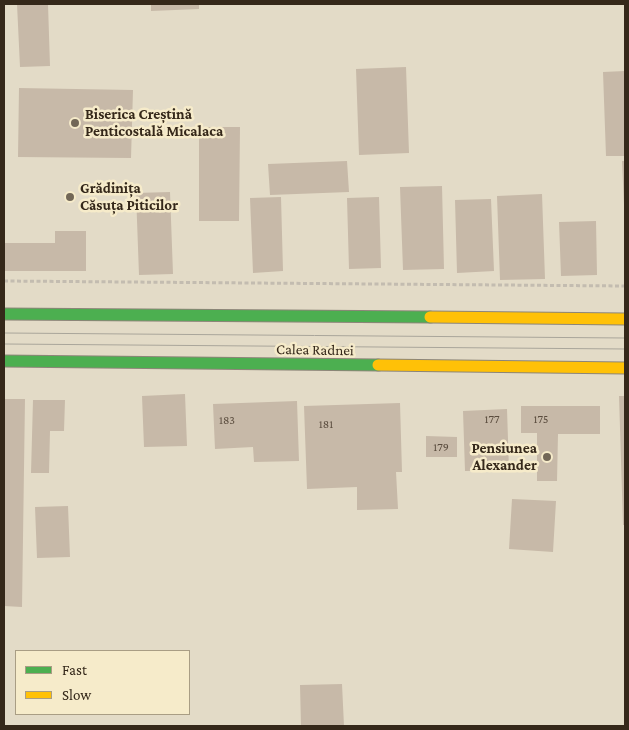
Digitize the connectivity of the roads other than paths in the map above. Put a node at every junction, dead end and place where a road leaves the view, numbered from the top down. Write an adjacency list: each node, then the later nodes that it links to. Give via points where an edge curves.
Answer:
1 (4, 314): 2 (main road)
2 (625, 319)
3 (4, 361): 4 (main road, Calea Radnei)
4 (625, 368)

